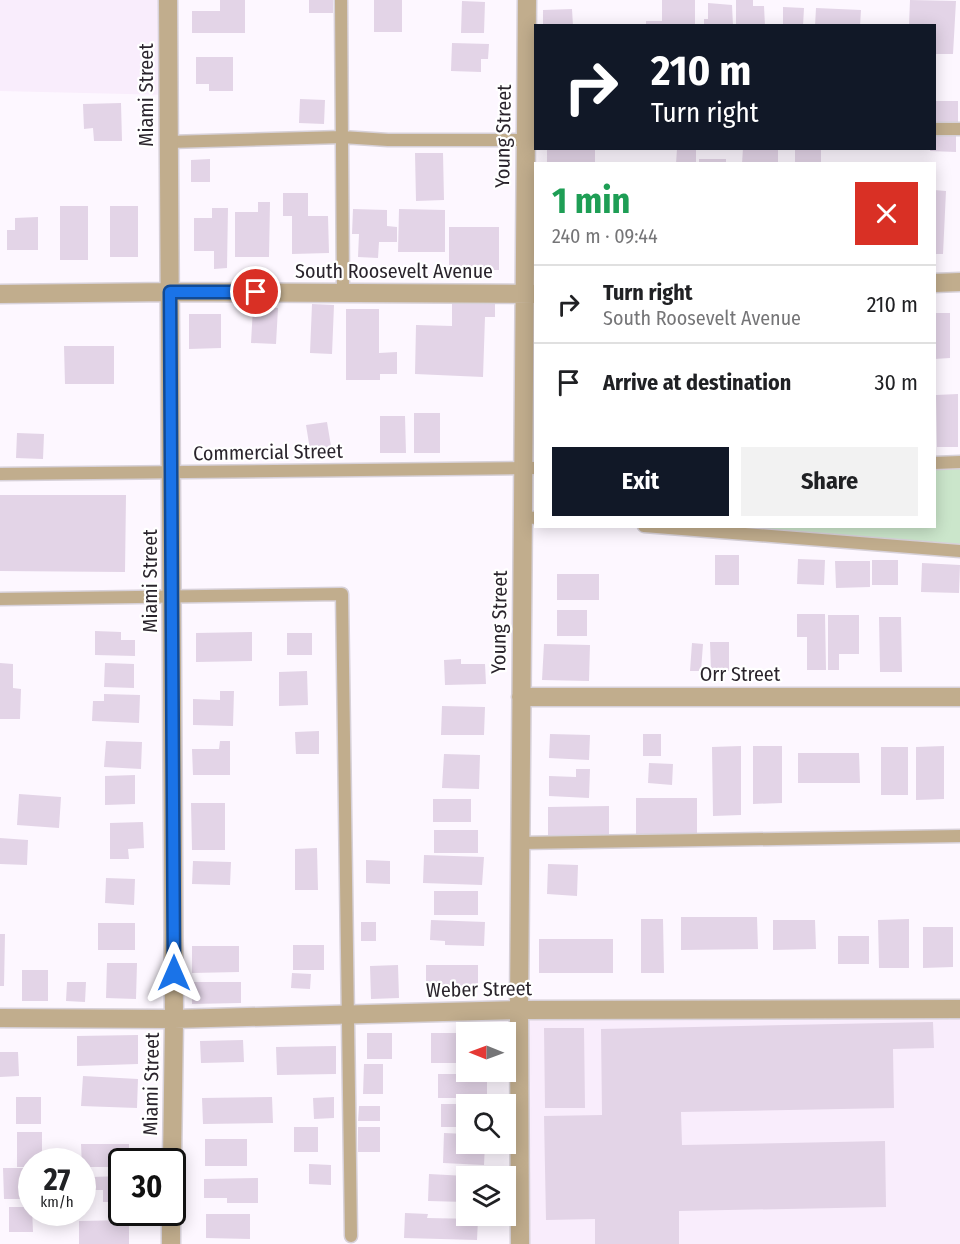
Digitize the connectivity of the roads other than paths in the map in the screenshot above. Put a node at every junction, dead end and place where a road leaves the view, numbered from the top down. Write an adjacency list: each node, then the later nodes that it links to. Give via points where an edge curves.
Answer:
1 (168, 0): 8 (street, Miami Street)
2 (341, 0): 7 (lane)
3 (527, 0): 6 (street, Young Street)
4 (936, 129): 5 (lane)
5 (960, 129)
6 (529, 132): 7 (lane, via 388,140); 14 (street, Young Street)
7 (342, 137): 8 (lane); 12 (lane)
8 (169, 142): 11 (street, Miami Street)
9 (960, 282): 10 (street)
10 (936, 283)
11 (170, 292): 12 (street, South Roosevelt Avenue); 13 (street, South Roosevelt Avenue); 18 (street, Miami Street)
12 (343, 293): 14 (street, South Roosevelt Avenue)
13 (0, 294)
14 (529, 294): 17 (street, Young Street)
15 (960, 462): 16 (lane)
16 (936, 463)
17 (530, 468): 18 (lane, Commercial Street); 20 (street, Young Street)
18 (172, 473): 19 (lane, Commercial Street); 23 (street, Miami Street)
19 (0, 474)
20 (529, 518): 25 (street, Young Street)
21 (669, 528): 22 (lane)
22 (960, 551)
23 (172, 596): 24 (lane); 31 (lane, via 342,594); 33 (street, Miami Street)
24 (0, 599)
25 (521, 697): 26 (street, Orr Street); 28 (street, Young Street)
26 (960, 697)
27 (960, 836): 28 (lane)
28 (520, 843): 30 (street, Young Street)
29 (960, 1009): 30 (street, Weber Street)
30 (519, 1010): 31 (street, Weber Street); 38 (street, Young Street)
31 (350, 1014): 33 (street, Weber Street); 36 (lane)
32 (0, 1018): 33 (street, Weber Street)
33 (174, 1019): 34 (street, Miami Street)
34 (172, 1148)
35 (171, 1226): 37 (street)
36 (351, 1236)
37 (171, 1244)
38 (520, 1244)

